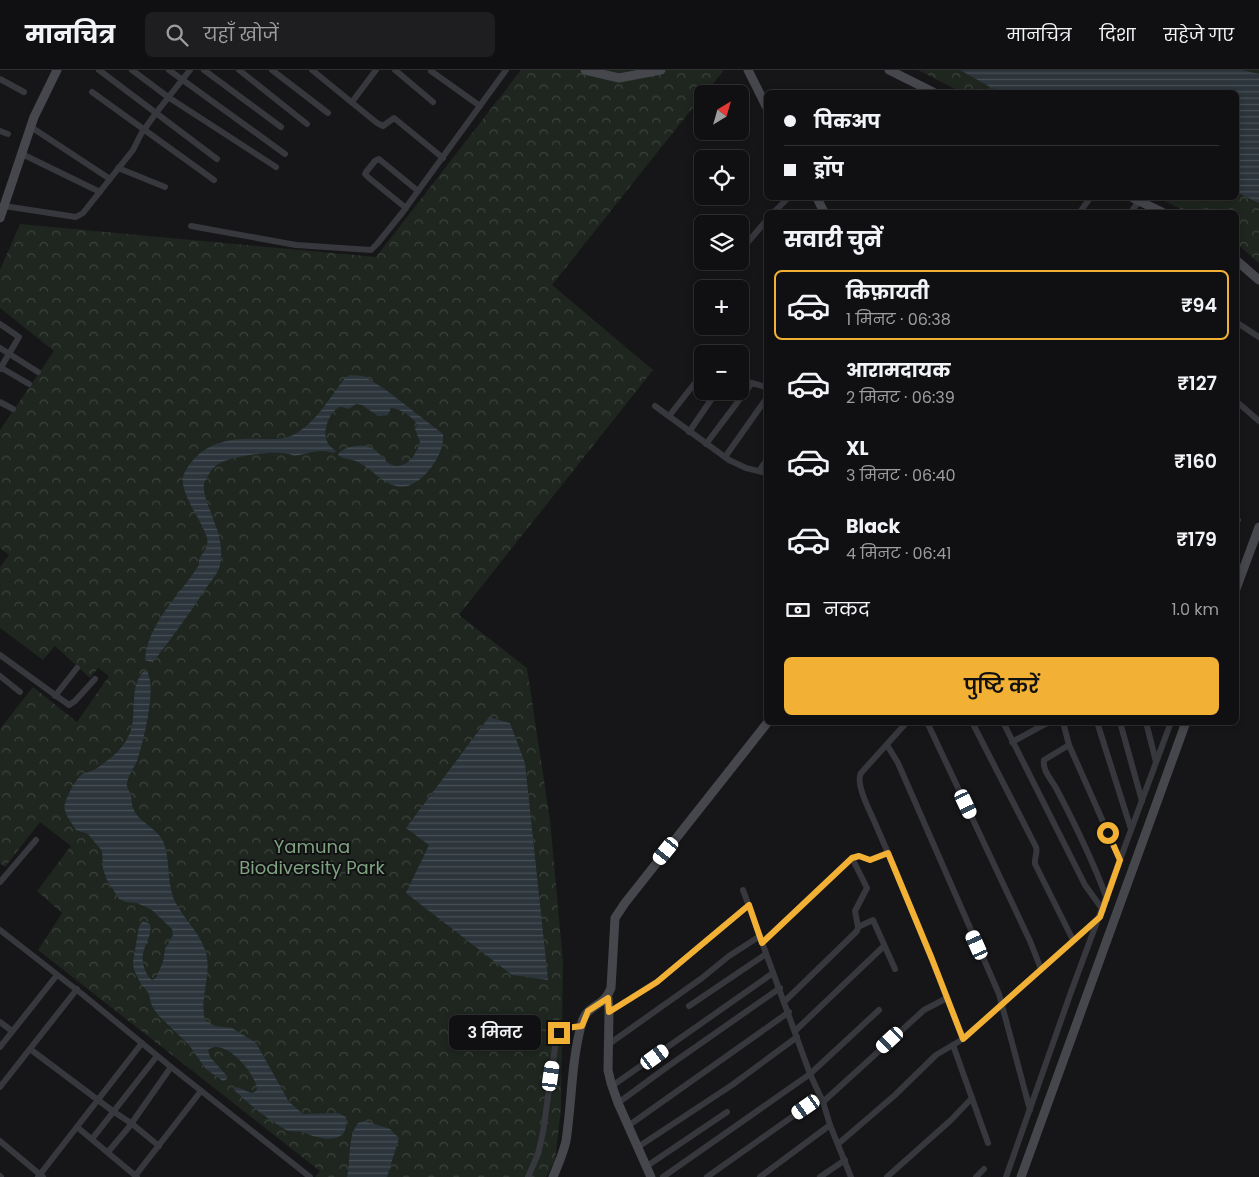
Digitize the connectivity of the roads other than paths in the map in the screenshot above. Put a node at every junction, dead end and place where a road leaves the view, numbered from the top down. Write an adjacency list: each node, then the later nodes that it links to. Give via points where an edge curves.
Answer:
1 (57, 70): 31 (street)
2 (99, 70): 28 (street)
3 (132, 70): 23 (street)
4 (169, 70): 19 (street)
5 (190, 70): 19 (street)
6 (204, 70): 32 (street)
7 (238, 70): 30 (street)
8 (272, 70): 29 (street)
9 (312, 70): 24 (street)
10 (376, 70): 24 (street)
11 (395, 70): 25 (street)
12 (506, 70): 27 (street)
13 (585, 70): 14 (street, via 619,78)
14 (661, 70)
15 (748, 70): 26 (street)
16 (889, 70): 20 (street)
17 (432, 71): 27 (street)
18 (0, 79): 21 (street)
19 (182, 80): 23 (street); 37 (street)
20 (929, 90)
21 (24, 92)
22 (92, 92): 33 (street)
23 (168, 97): 28 (street); 40 (street)
24 (352, 102): 39 (street, via 381,126 394,118)
25 (433, 102)
26 (764, 102)
27 (480, 106): 39 (street)
28 (156, 113): 33 (street); 38 (street)
29 (328, 113)
30 (307, 124)
31 (31, 127): 36 (street); 42 (street)
32 (281, 127)
33 (144, 129): 41 (street); 43 (street)
34 (0, 131): 35 (street)
35 (8, 134)
36 (22, 154): 46 (street); 49 (street)
37 (285, 154)
38 (217, 158)
39 (443, 158): 45 (street)
40 (276, 167)
41 (118, 168): 42 (street); 44 (street)
42 (110, 179): 46 (street)
43 (214, 180)
44 (165, 187)
45 (418, 191): 50 (street); 50 (street, via 379,159 365,174)
46 (100, 192): 49 (street, via 85,211 76,216)
47 (786, 200): 51 (street)
48 (1138, 200): 52 (street)
49 (4, 206): 53 (street)
50 (406, 208): 55 (street, via 377,244 368,250 296,245)
51 (776, 210)
52 (1158, 210)
53 (0, 218)
54 (764, 223): 56 (street)
55 (191, 226)
56 (749, 241)
57 (1239, 263): 58 (street)
58 (1259, 280)
59 (0, 324): 63 (street, via 19,336)
60 (1239, 324): 61 (street)
61 (1259, 337)
62 (0, 348): 63 (street)
63 (10, 354): 64 (street); 65 (street)
64 (0, 367): 68 (street)
65 (38, 372)
66 (749, 382): 67 (street)
67 (752, 383): 70 (street); 80 (street)
68 (29, 384)
69 (694, 384): 77 (street)
70 (764, 386)
71 (711, 400): 79 (street)
72 (0, 402): 76 (street)
73 (764, 402): 81 (street)
74 (1239, 405): 78 (street)
75 (655, 406): 77 (street)
76 (13, 409)
77 (669, 416): 79 (street)
78 (1259, 421)
79 (689, 432): 80 (street)
80 (706, 444): 81 (street)
81 (725, 458): 83 (street)
82 (764, 463): 83 (street)
83 (759, 471): 84 (street)
84 (764, 472)
85 (1259, 527): 86 (street)
86 (1239, 581)
87 (0, 655): 92 (street)
88 (77, 668): 92 (street)
89 (0, 676): 91 (street)
90 (95, 678): 92 (street, via 72,704 64,703)
91 (20, 692)
92 (55, 696)
93 (766, 725): 133 (street, via 615,918)
94 (904, 725): 106 (street)
95 (928, 725): 128 (street)
96 (974, 725): 124 (street, via 1036,847 1035,864)
97 (1004, 725): 105 (street)
98 (1041, 725): 105 (street)
99 (1063, 725): 107 (street)
100 (1098, 725): 110 (street)
101 (1121, 725): 109 (street)
102 (1147, 725): 108 (street)
103 (1170, 725): 108 (street)
104 (1185, 725): 192 (street)
105 (1012, 742): 119 (street, via 1085,886)
106 (887, 745): 112 (street, via 861,773 859,782); 136 (street, via 898,763)
107 (1069, 745): 114 (street); 117 (street, via 1044,760 1044,768 1056,787)
108 (1156, 764): 109 (street)
109 (1142, 800): 110 (street)
110 (1131, 829): 114 (street)
111 (36, 840): 115 (street)
112 (888, 853): 113 (street, via 870,860 859,856); 134 (street)
113 (852, 858): 121 (street, via 867,888 855,911); 123 (street)
114 (1120, 860): 117 (street)
115 (0, 882)
116 (743, 890): 118 (street)
117 (1107, 898): 119 (street)
118 (749, 905): 123 (street); 139 (street, via 657,982)
119 (1103, 910): 120 (street)
120 (1100, 917): 124 (street); 163 (street)
121 (858, 927): 125 (street, via 873,920); 135 (street)
122 (0, 930): 130 (street)
123 (761, 939): 126 (street); 147 (street, via 729,956)
124 (1073, 940): 128 (street)
125 (884, 946): 127 (street); 144 (street)
126 (766, 954): 129 (street); 137 (street)
127 (894, 969)
128 (1041, 969): 136 (street)
129 (773, 973): 131 (street); 154 (street)
130 (58, 975): 132 (street); 143 (street)
131 (780, 988): 135 (street); 160 (street)
132 (76, 989): 146 (street); 150 (street)
133 (608, 998): 139 (street); 142 (street, via 588,1011)
134 (947, 998): 145 (street); 158 (street, via 924,1010 839,1088)
135 (785, 1001): 140 (street)
136 (1001, 1005): 145 (street); 163 (street)
137 (689, 1006)
138 (879, 1010): 153 (street)
139 (609, 1012): 147 (street)
140 (789, 1012): 144 (street); 166 (street)
141 (0, 1022): 143 (street)
142 (582, 1026): 181 (street, via 566,1028 556,1040 543,1132); 182 (street, via 565,1142)
143 (12, 1031): 149 (street)
144 (796, 1034): 153 (street); 173 (street, via 732,1084)
145 (963, 1039): 148 (street)
146 (142, 1043): 151 (street); 159 (street)
147 (609, 1044): 154 (street, via 608,1070)
148 (952, 1045): 157 (street); 171 (street, via 936,1055)
149 (0, 1047)
150 (30, 1050): 155 (street); 159 (street)
151 (157, 1056): 152 (street); 161 (street)
152 (171, 1067): 156 (street); 164 (street)
153 (810, 1074): 158 (street); 184 (street)
154 (612, 1086): 160 (street)
155 (0, 1087)
156 (201, 1091): 172 (street); 180 (street)
157 (972, 1098): 170 (street); 189 (street)
158 (821, 1099): 165 (street); 185 (street)
159 (98, 1100): 161 (street); 167 (street)
160 (618, 1103): 166 (street)
161 (114, 1112): 164 (street); 168 (street)
162 (727, 1112): 176 (street)
163 (1030, 1112): 191 (street)
164 (131, 1123): 172 (street); 174 (street)
165 (830, 1125): 171 (street); 186 (street)
166 (628, 1126): 173 (street)
167 (77, 1127): 168 (street); 178 (street)
168 (92, 1139): 174 (street)
169 (0, 1141): 178 (street)
170 (988, 1143)
171 (838, 1144): 175 (street)
172 (159, 1146): 179 (street)
173 (638, 1148): 176 (street)
174 (108, 1152): 179 (street)
175 (845, 1160): 187 (street); 188 (street)
176 (647, 1166): 183 (street)
177 (984, 1169): 190 (street)
178 (41, 1176)
179 (136, 1176)
180 (310, 1177)
181 (528, 1177)
182 (552, 1177)
183 (651, 1177)
184 (663, 1177)
185 (707, 1177)
186 (760, 1177)
187 (820, 1177)
188 (851, 1177)
189 (887, 1177)
190 (976, 1177)
191 (1006, 1177)
192 (1021, 1177)

